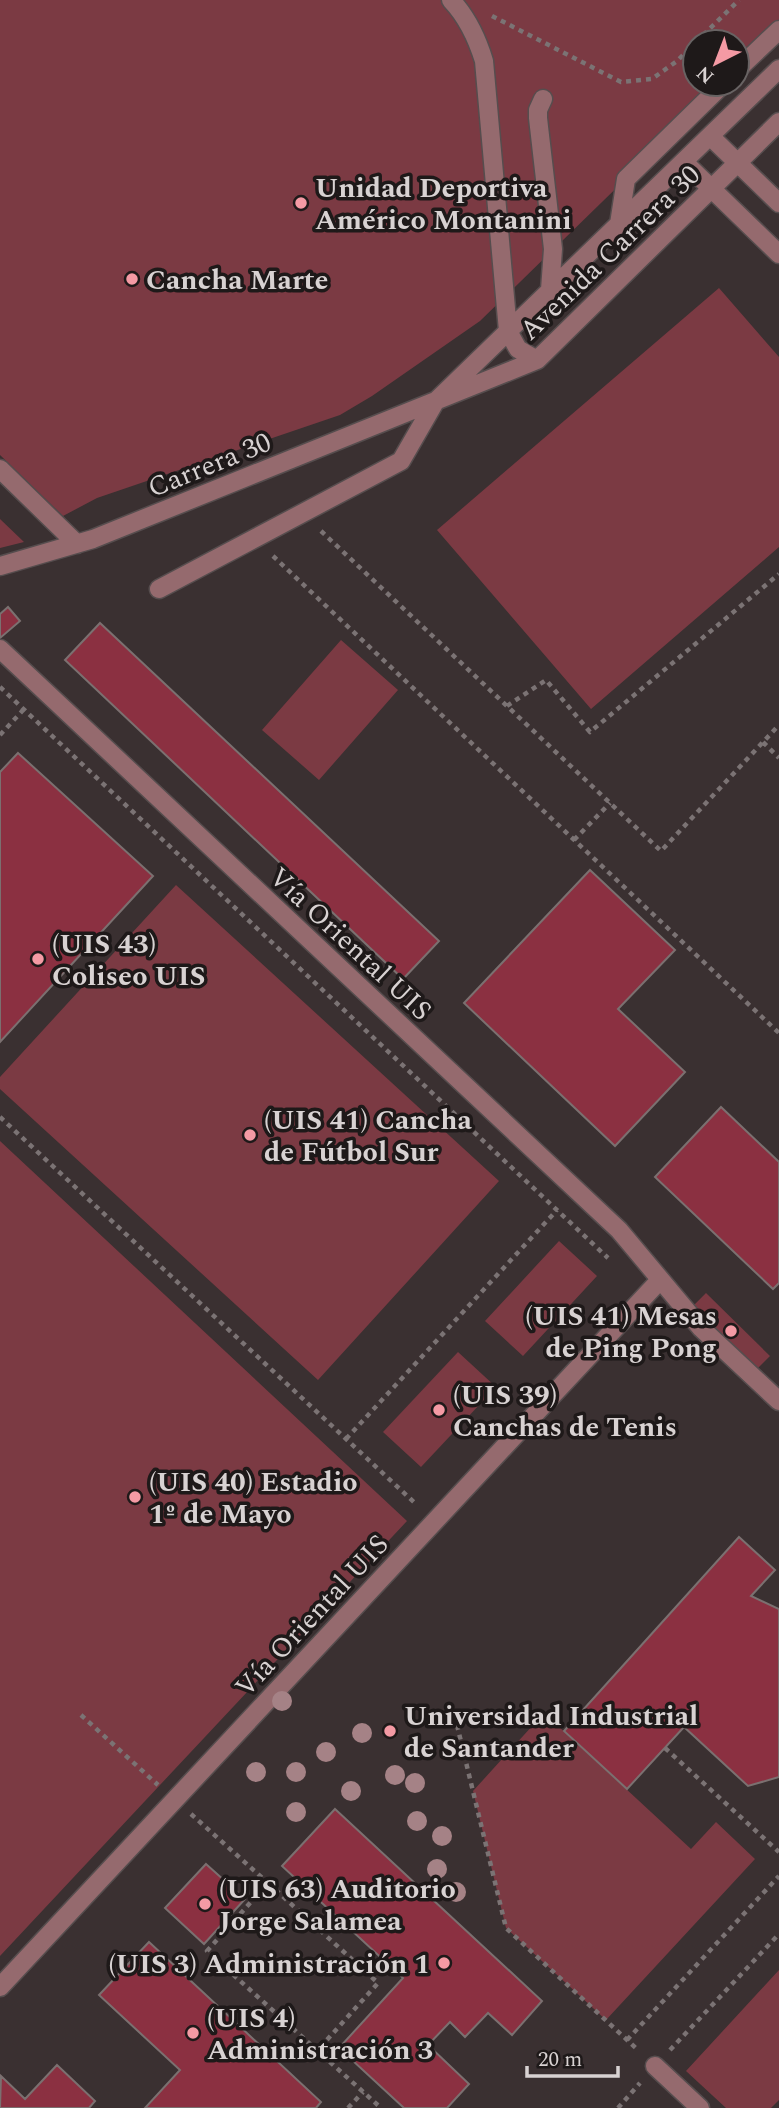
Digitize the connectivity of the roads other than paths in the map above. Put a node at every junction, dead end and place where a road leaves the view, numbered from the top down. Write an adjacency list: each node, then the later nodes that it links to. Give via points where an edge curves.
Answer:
1 (451, 0): 16 (street, via 477,37 484,61)
2 (779, 30): 3 (street)
3 (751, 57)
4 (779, 69): 8 (street, Avenida Carrera 30)
5 (709, 98): 13 (street, via 626,179)
6 (543, 99): 15 (street, via 538,118 553,249)
7 (779, 122): 10 (street, Avenida Carrera 30)
8 (710, 136): 9 (street, Avenida Carrera 30); 10 (street)
9 (684, 162): 11 (street); 13 (street, Avenida Carrera 30)
10 (739, 163): 11 (street, Avenida Carrera 30); 12 (street)
11 (712, 190): 14 (street); 17 (street, Avenida Carrera 30)
12 (779, 202)
13 (619, 224): 15 (street, Avenida Carrera 30)
14 (779, 254)
15 (550, 290): 16 (street, Avenida Carrera 30)
16 (508, 331): 17 (street, via 518,349); 18 (street, Avenida Carrera 30)
17 (537, 360): 18 (street, Avenida Carrera 30)
18 (435, 402): 20 (street, Carrera 30); 22 (street, via 401,461)
19 (0, 469): 20 (street)
20 (77, 544): 21 (street, Carrera 30)
21 (0, 566)
22 (159, 589)
23 (0, 649): 24 (street, Vía Oriental UIS, via 619,1230)
24 (660, 1280): 25 (street, Vía Oriental UIS, via 701,1328); 26 (street, Vía Oriental UIS)
25 (779, 1401)
26 (0, 1987)
27 (655, 2066): 28 (street)
28 (701, 2108)

